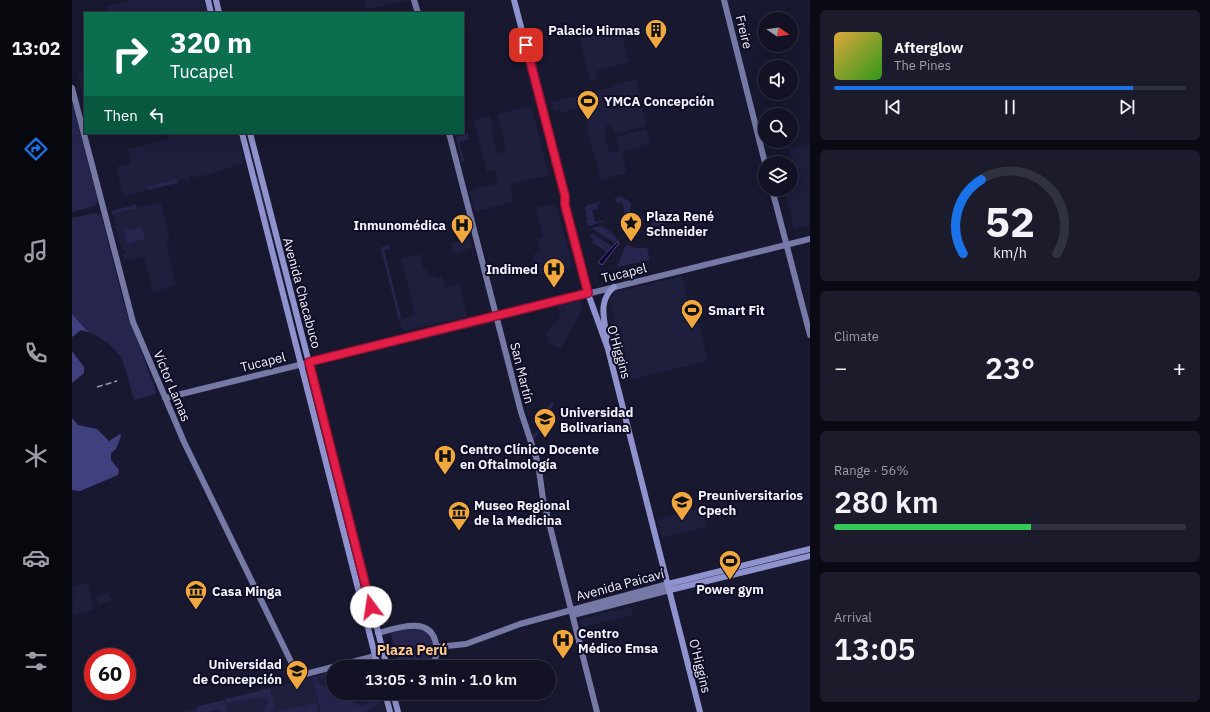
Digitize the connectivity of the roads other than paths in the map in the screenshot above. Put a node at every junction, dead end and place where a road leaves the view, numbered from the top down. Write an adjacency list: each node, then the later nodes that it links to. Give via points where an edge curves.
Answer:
1 (208, 0): 6 (main road)
2 (216, 0): 7 (main road)
3 (414, 0): 8 (main road)
4 (514, 0): 18 (main road, O'Higgins)
5 (724, 0): 13 (main road, Freire)
6 (211, 12)
7 (219, 12)
8 (418, 12)
9 (72, 88): 24 (main road, Víctor Lamas, via 128,308)
10 (242, 134): 23 (main road, Avenida Chacabuco)
11 (250, 134): 22 (main road, Avenida Chacabuco)
12 (449, 134): 19 (main road, San Martín)
13 (763, 156)
14 (774, 196): 16 (main road)
15 (810, 239): 16 (main road, Tucapel)
16 (786, 245): 17 (main road, Tucapel); 20 (main road)
17 (614, 286): 18 (main road, Tucapel); 21 (main road, via 606,298 602,314)
18 (588, 293): 19 (main road, Tucapel); 21 (main road, O'Higgins)
19 (496, 316): 22 (main road, Tucapel); 26 (main road, San Martín, via 521,412)
20 (810, 335)
21 (608, 349): 29 (main road, O'Higgins)
22 (309, 362): 23 (main road, Tucapel); 31 (main road, Avenida Chacabuco)
23 (302, 364): 24 (main road, Tucapel); 33 (main road, Avenida Chacabuco)
24 (165, 398): 33 (main road, Víctor Lamas, via 298,676)
25 (520, 452): 26 (main road, via 528,450)
26 (535, 454): 30 (main road, San Martín, via 543,499)
27 (810, 549): 29 (main road, Avenida Paicaví)
28 (810, 556): 29 (main road, Avenida Paicaví)
29 (669, 587): 30 (main road, Avenida Paicaví); 42 (main road, O'Higgins)
30 (572, 612): 32 (main road, Avenida Paicaví, via 520,624 466,644); 41 (main road, San Martín)
31 (378, 634): 32 (main road, via 417,625 431,632); 35 (main road, Avenida Chacabuco)
32 (437, 647): 36 (main road)
33 (376, 656): 34 (main road, Avenida Chacabuco)
34 (377, 660)
35 (385, 660)
36 (434, 660)
37 (387, 700): 39 (main road)
38 (395, 700): 40 (main road)
39 (390, 712)
40 (398, 712)
41 (597, 712)
42 (700, 712)

